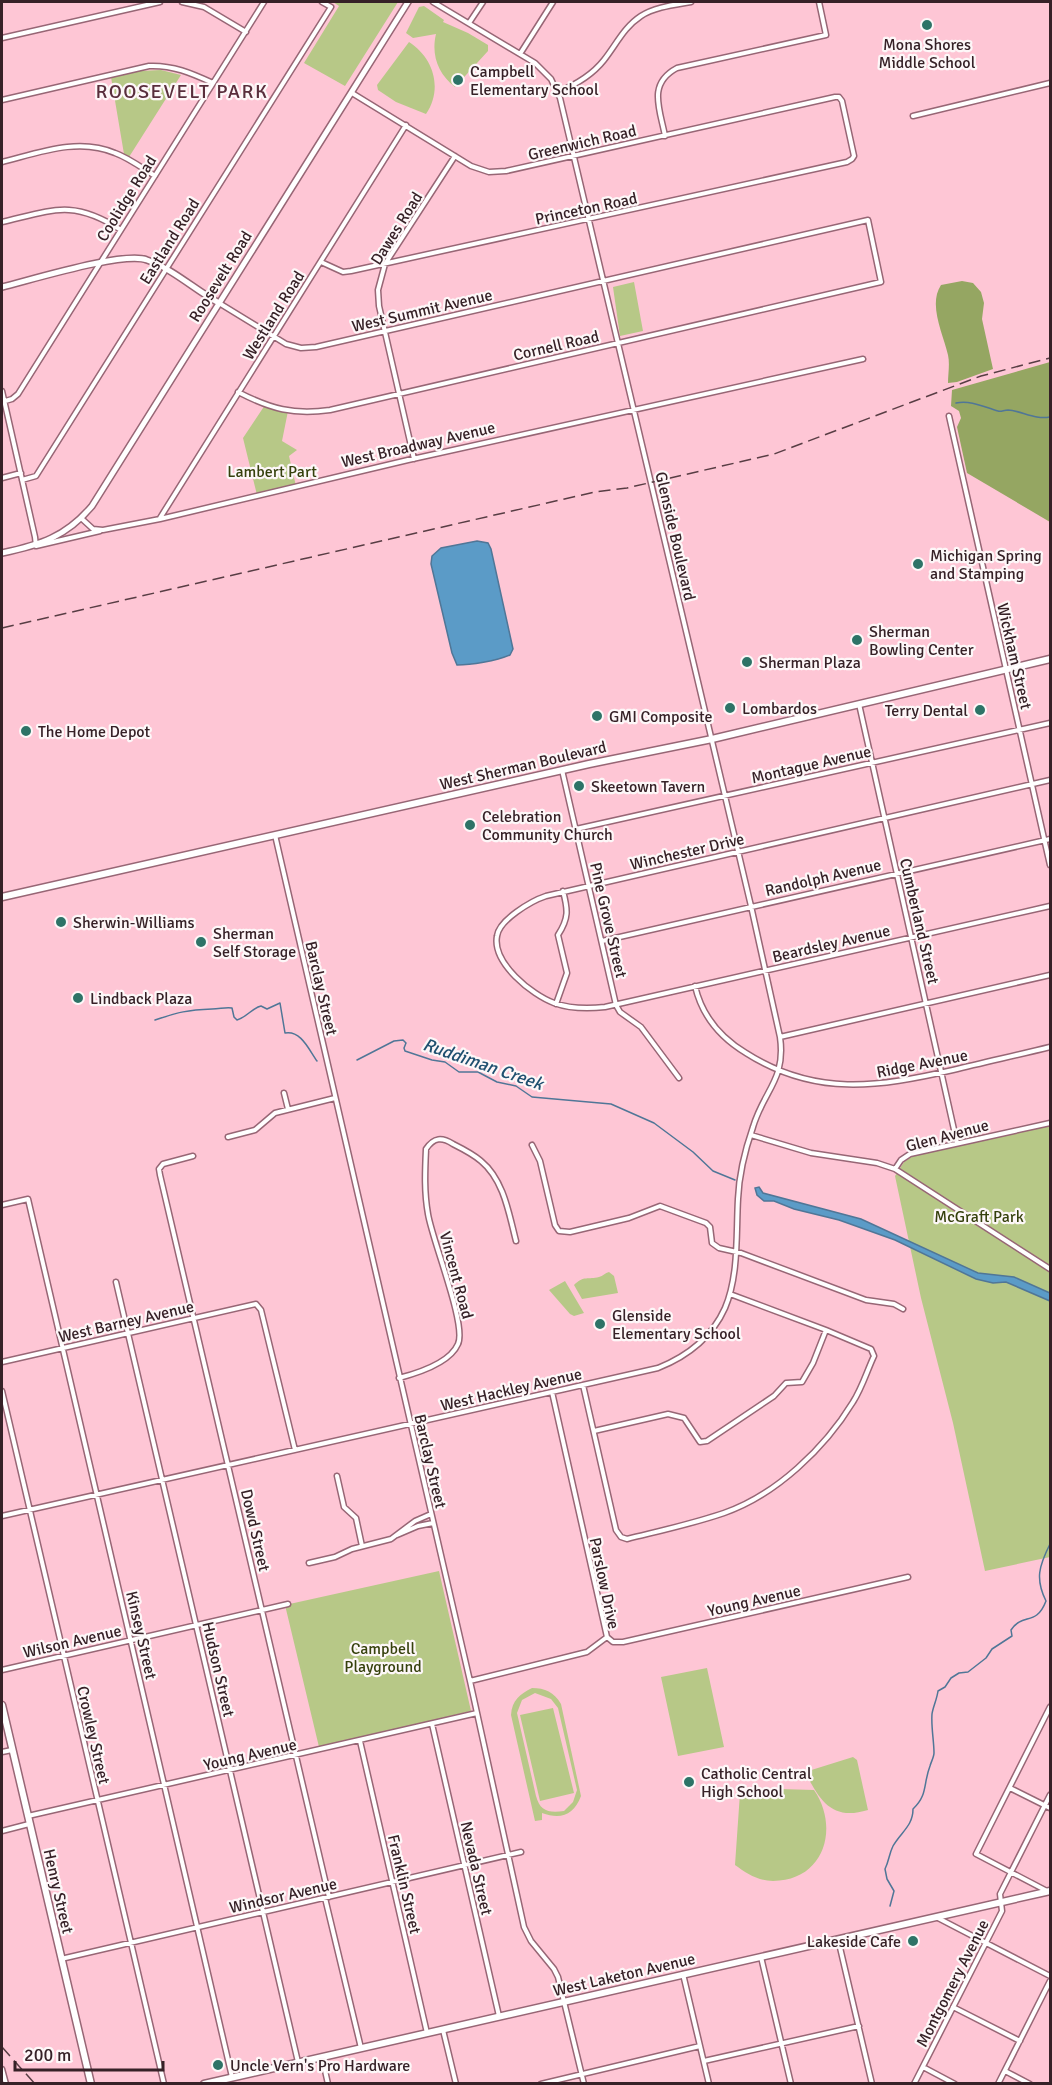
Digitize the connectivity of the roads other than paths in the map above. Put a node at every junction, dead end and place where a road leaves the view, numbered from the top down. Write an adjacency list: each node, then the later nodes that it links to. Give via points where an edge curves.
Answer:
1 (160, 2): 13 (street)
2 (182, 2): 12 (street, via 204,7)
3 (264, 2): 12 (street, Coolidge Road)
4 (322, 2): 34 (street, Eastland Road, via 331,7)
5 (408, 2): 18 (street, Roosevelt Road)
6 (433, 2): 11 (street, Glenside Boulevard)
7 (483, 2): 11 (street)
8 (553, 2): 14 (street)
9 (691, 2): 17 (street, via 639,17 597,67)
10 (819, 2): 22 (street, via 826,35 671,71 661,81 657,98)
11 (470, 23): 14 (street, Glenside Boulevard)
12 (246, 32): 16 (street, Coolidge Road)
13 (2, 38)
14 (520, 54): 17 (street, Glenside Boulevard, via 545,72)
15 (1050, 83): 20 (street)
16 (213, 84): 19 (street, via 175,68 149,66); 27 (street, Coolidge Road)
17 (558, 92): 25 (street, Glenside Boulevard)
18 (352, 93): 21 (street, Greenwich Road); 38 (street, Roosevelt Road)
19 (2, 100)
20 (914, 116)
21 (406, 125): 24 (street, Greenwich Road); 31 (street, Westland Road)
22 (665, 136): 23 (street, Greenwich Road, via 838,97); 25 (street, Greenwich Road)
23 (854, 154): 28 (street, Princeton Road, via 847,162)
24 (455, 156): 25 (street, Greenwich Road, via 480,170 496,172); 33 (street, Dawes Road)
25 (575, 156): 28 (street, Glenside Boulevard)
26 (2, 162): 27 (street, via 67,147 92,146 118,154)
27 (155, 176): 30 (street, Coolidge Road)
28 (589, 219): 33 (street, Princeton Road); 35 (street, Glenside Boulevard)
29 (2, 222): 30 (street, via 63,208 87,212)
30 (121, 230): 32 (street, Coolidge Road)
31 (321, 262): 33 (street, Princeton Road, via 343,272); 40 (street, Westland Road)
32 (100, 263): 34 (street, West Summit Avenue, via 139,257); 37 (street, West Summit Avenue); 46 (street, Coolidge Road, via 18,394)
33 (385, 264): 39 (street, Dawes Road, via 378,290)
34 (166, 269): 38 (street, West Summit Avenue); 52 (street, Eastland Road, via 36,476)
35 (604, 282): 36 (street, West Summit Avenue, via 868,220); 39 (street, West Summit Avenue); 41 (street, Glenside Boulevard)
36 (882, 282): 41 (street, Cornell Road)
37 (2, 287)
38 (219, 303): 40 (street, West Summit Avenue); 53 (street, Roosevelt Road)
39 (385, 332): 40 (street, West Summit Avenue, via 301,348); 45 (street, Dawes Road)
40 (274, 336): 44 (street, Westland Road)
41 (617, 344): 45 (street, Cornell Road); 47 (street, Glenside Boulevard)
42 (863, 359): 47 (street, West Broadway Avenue)
43 (2, 391): 46 (street)
44 (238, 392): 45 (street, Cornell Road, via 265,405 297,412 330,410); 54 (street, Westland Road)
45 (399, 394): 49 (street, Dawes Road)
46 (3, 401): 50 (street)
47 (633, 409): 49 (street, West Broadway Avenue); 63 (street, Glenside Boulevard)
48 (949, 416): 59 (street, Wickham Street)
49 (414, 459): 54 (street, West Broadway Avenue)
50 (21, 473): 51 (street); 52 (street)
51 (2, 478)
52 (22, 480): 56 (street)
53 (81, 518): 55 (street, via 93,529); 56 (street, Roosevelt Road)
54 (160, 519): 55 (street, West Broadway Avenue)
55 (104, 530): 56 (street, West Broadway Avenue)
56 (36, 546): 57 (street, West Broadway Avenue)
57 (2, 553)
58 (1050, 659): 59 (main road, West Sherman Boulevard)
59 (1006, 669): 60 (main road, West Sherman Boulevard); 62 (street, Wickham Street)
60 (859, 704): 63 (main road, West Sherman Boulevard); 64 (street, Cumberland Street)
61 (1050, 723): 62 (street, Montague Avenue)
62 (1019, 730): 64 (street, Montague Avenue); 67 (street, Wickham Street)
63 (712, 739): 65 (main road, West Sherman Boulevard); 68 (street, Glenside Boulevard)
64 (872, 763): 68 (street, Montague Avenue); 69 (street, Cumberland Street)
65 (562, 770): 70 (street, Pine Grove Street); 71 (main road, West Sherman Boulevard)
66 (1050, 780): 67 (street, Winchester Drive)
67 (1032, 784): 69 (street, Winchester Drive); 73 (street, Wickham Street)
68 (725, 796): 70 (street, Montague Avenue); 74 (street, Glenside Boulevard)
69 (885, 818): 74 (street, Winchester Drive); 76 (street, Cumberland Street)
70 (576, 830): 77 (street, Pine Grove Street)
71 (275, 835): 79 (main road, West Sherman Boulevard); 96 (street, Barclay Street)
72 (1050, 838): 73 (street, Randolph Avenue)
73 (1045, 840): 75 (street, Wickham Street); 76 (street, Randolph Avenue)
74 (738, 851): 77 (street, Winchester Drive); 80 (street, Glenside Boulevard)
75 (1050, 865)
76 (897, 873): 80 (street, Randolph Avenue); 82 (street, Cumberland Street)
77 (589, 886): 78 (street, Winchester Drive); 83 (street, Pine Grove Street)
78 (563, 891): 87 (street, via 567,915 558,935 567,973); 87 (street, Winchester Drive, via 541,897 517,912 496,938 501,957 522,984)
79 (2, 897)
80 (751, 906): 83 (street, Randolph Avenue); 84 (street, Glenside Boulevard)
81 (1050, 906): 82 (street, Beardsley Avenue)
82 (912, 937): 84 (street, Beardsley Avenue); 88 (street, Cumberland Street)
83 (602, 941): 89 (street, Pine Grove Street)
84 (765, 971): 86 (street, Beardsley Avenue); 90 (street, Glenside Boulevard)
85 (1050, 975): 88 (street)
86 (695, 986): 89 (street, Beardsley Avenue); 92 (street, Ridge Avenue, via 708,1019 723,1037 752,1058)
87 (556, 1004): 89 (street, Winchester Drive, via 590,1009)
88 (927, 1004): 90 (street); 93 (street, Cumberland Street)
89 (616, 1005): 94 (street, via 641,1027)
90 (780, 1037): 92 (street, Glenside Boulevard)
91 (1050, 1047): 93 (street, Ridge Avenue)
92 (779, 1070): 93 (street, Ridge Avenue, via 821,1082 863,1085); 99 (street, Glenside Boulevard)
93 (942, 1072): 101 (street, Cumberland Street)
94 (679, 1078)
95 (284, 1093): 97 (street)
96 (335, 1098): 97 (street); 117 (street, Barclay Street)
97 (288, 1109): 100 (street, via 269,1116 260,1128)
98 (1050, 1123): 101 (street, Glen Avenue)
99 (751, 1135): 104 (street, Glen Avenue, via 811,1153); 107 (street, West Hackley Avenue, via 739,1184)
100 (228, 1137)
101 (957, 1143): 104 (street, Glen Avenue, via 910,1154)
102 (532, 1145): 107 (street, via 559,1231 629,1218 660,1206 706,1222 712,1243)
103 (194, 1155): 112 (street, Dowd Street, via 163,1164 159,1169)
104 (895, 1169): 108 (street)
105 (2, 1205): 115 (street, Kinsey Street, via 28,1199)
106 (516, 1241): 117 (street, Vincent Road, via 505,1198 491,1171 448,1141 439,1138 429,1144 425,1166 428,1216 460,1339 453,1353 444,1359)
107 (735, 1251): 110 (street, West Hackley Avenue); 111 (street, via 866,1300)
108 (1050, 1269)
109 (116, 1282): 114 (street, Hudson Street)
110 (730, 1294): 113 (street); 118 (street, West Hackley Avenue, via 712,1329 699,1345 678,1359 658,1368)
111 (903, 1309)
112 (193, 1317): 114 (street, West Barney Avenue); 123 (street, West Barney Avenue, via 255,1304 261,1310); 124 (street, Dowd Street)
113 (826, 1330): 122 (street, via 802,1382 786,1383 774,1396 707,1441 700,1442 684,1418 668,1414); 122 (street, via 874,1353 854,1401 822,1446 789,1476 724,1513 627,1539 618,1534)
114 (128, 1332): 115 (street, West Barney Avenue); 126 (street, Hudson Street)
115 (62, 1348): 116 (street, West Barney Avenue); 127 (street, Kinsey Street)
116 (2, 1362)
117 (399, 1378): 121 (street, Barclay Street)
118 (584, 1385): 120 (street, West Hackley Avenue); 122 (street)
119 (2, 1391): 128 (street, Crowley Street)
120 (552, 1392): 121 (street, West Hackley Avenue); 139 (street, Parslow Drive)
121 (411, 1423): 123 (street, West Hackley Avenue); 129 (street, Barclay Street)
122 (594, 1431)
123 (295, 1450): 124 (street, West Hackley Avenue)
124 (228, 1465): 126 (street, West Hackley Avenue); 137 (street, Dowd Street)
125 (337, 1476): 133 (street, via 344,1507 356,1518)
126 (162, 1480): 127 (street, West Hackley Avenue); 138 (street, Hudson Street)
127 (96, 1495): 128 (street, West Hackley Avenue); 140 (street, Kinsey Street)
128 (30, 1510): 130 (street, West Hackley Avenue); 141 (street, Crowley Street)
129 (431, 1514): 131 (street, Barclay Street); 132 (street)
130 (2, 1516)
131 (433, 1522): 132 (street); 143 (street, Barclay Street)
132 (397, 1536): 133 (street)
133 (362, 1546): 134 (street)
134 (309, 1563)
135 (908, 1576): 139 (street, Young Avenue, via 623,1642)
136 (288, 1604): 137 (street, Wilson Avenue)
137 (262, 1610): 138 (street, Wilson Avenue); 153 (street, Dowd Street)
138 (196, 1625): 140 (street, Wilson Avenue); 154 (street, Hudson Street)
139 (607, 1637): 143 (street, Parslow Drive, via 587,1652)
140 (130, 1640): 141 (street, Wilson Avenue); 155 (street, Kinsey Street)
141 (63, 1655): 142 (street, Wilson Avenue); 158 (street, Crowley Street)
142 (2, 1670)
143 (470, 1681): 146 (street, Barclay Street)
144 (2, 1705): 151 (main road, Henry Street)
145 (1050, 1707): 147 (street)
146 (477, 1713): 148 (street, Young Avenue); 164 (street, Barclay Street)
147 (1044, 1721): 149 (street); 156 (street)
148 (432, 1724): 150 (street, Young Avenue); 165 (street, Nevada Street)
149 (1050, 1725)
150 (360, 1741): 153 (street, Young Avenue); 167 (street, Franklin Street)
151 (12, 1750): 152 (street); 161 (main road, Henry Street)
152 (2, 1752)
153 (296, 1756): 154 (street, Young Avenue); 169 (street, Dowd Street)
154 (230, 1771): 155 (street, Young Avenue); 171 (street, Hudson Street)
155 (164, 1786): 158 (street, Young Avenue); 173 (street, Kinsey Street)
156 (1010, 1788): 159 (street); 166 (street, via 976,1854)
157 (1050, 1795): 159 (street, Montgomery Avenue)
158 (97, 1801): 161 (street, Young Avenue); 175 (street, Crowley Street)
159 (1045, 1806): 160 (street); 166 (street, Montgomery Avenue)
160 (1050, 1808)
161 (28, 1820): 162 (street, Young Avenue); 178 (main road, Henry Street)
162 (2, 1832)
163 (521, 1852): 164 (street, Windsor Avenue)
164 (509, 1855): 165 (street, Windsor Avenue); 182 (street, Barclay Street, via 524,1927 554,1969)
165 (464, 1865): 167 (street, Windsor Avenue); 184 (street, Nevada Street)
166 (1011, 1872): 168 (street); 170 (street, Montgomery Avenue, via 1000,1894)
167 (392, 1881): 169 (street, Windsor Avenue); 187 (street, Franklin Street)
168 (1049, 1892): 170 (main road, West Laketon Avenue)
169 (327, 1897): 171 (street, Windsor Avenue); 191 (street, Dowd Street)
170 (1001, 1902): 172 (main road, West Laketon Avenue); 176 (street, Montgomery Avenue, via 1002,1911)
171 (263, 1912): 173 (street, Windsor Avenue); 194 (street, Hudson Street)
172 (936, 1917): 174 (main road, West Laketon Avenue); 176 (street)
173 (197, 1927): 175 (street, Windsor Avenue); 199 (street, Kinsey Street)
174 (838, 1939): 177 (main road, West Laketon Avenue); 185 (street)
175 (130, 1943): 178 (street, Windsor Avenue); 202 (street, Crowley Street)
176 (986, 1944): 180 (street); 183 (street, Montgomery Avenue)
177 (761, 1957): 179 (main road, West Laketon Avenue); 189 (street)
178 (62, 1959): 201 (main road, Henry Street)
179 (683, 1974): 182 (main road, West Laketon Avenue); 190 (street)
180 (1050, 1976)
181 (1050, 1981): 188 (street)
182 (564, 2002): 184 (main road, West Laketon Avenue); 198 (street, Barclay Street)
183 (953, 2007): 188 (street); 195 (street, Montgomery Avenue)
184 (499, 2017): 186 (main road, West Laketon Avenue)
185 (859, 2026): 189 (street); 210 (street)
186 (443, 2030): 187 (main road, West Laketon Avenue); 205 (street)
187 (427, 2033): 191 (main road, West Laketon Avenue)
188 (1020, 2041): 197 (street)
189 (782, 2044): 193 (street); 209 (street)
190 (700, 2046): 193 (street); 198 (street)
191 (361, 2048): 192 (main road, West Laketon Avenue)
192 (322, 2057): 194 (main road, West Laketon Avenue); 204 (street)
193 (704, 2061): 208 (street)
194 (298, 2062): 199 (main road, West Laketon Avenue)
195 (923, 2067): 211 (street, Montgomery Avenue); 212 (street)
196 (2, 2069): 200 (street)
197 (1005, 2071): 213 (street); 214 (street)
198 (582, 2074): 206 (street); 207 (street, Barclay Street)
199 (232, 2077): 203 (main road, West Laketon Avenue)
200 (6, 2084)
201 (91, 2084)
202 (164, 2084)
203 (204, 2084)
204 (328, 2084)
205 (456, 2084)
206 (541, 2084)
207 (584, 2084)
208 (709, 2084)
209 (790, 2084)
210 (872, 2084)
211 (915, 2084)
212 (956, 2084)
213 (998, 2084)
214 (1030, 2084)

